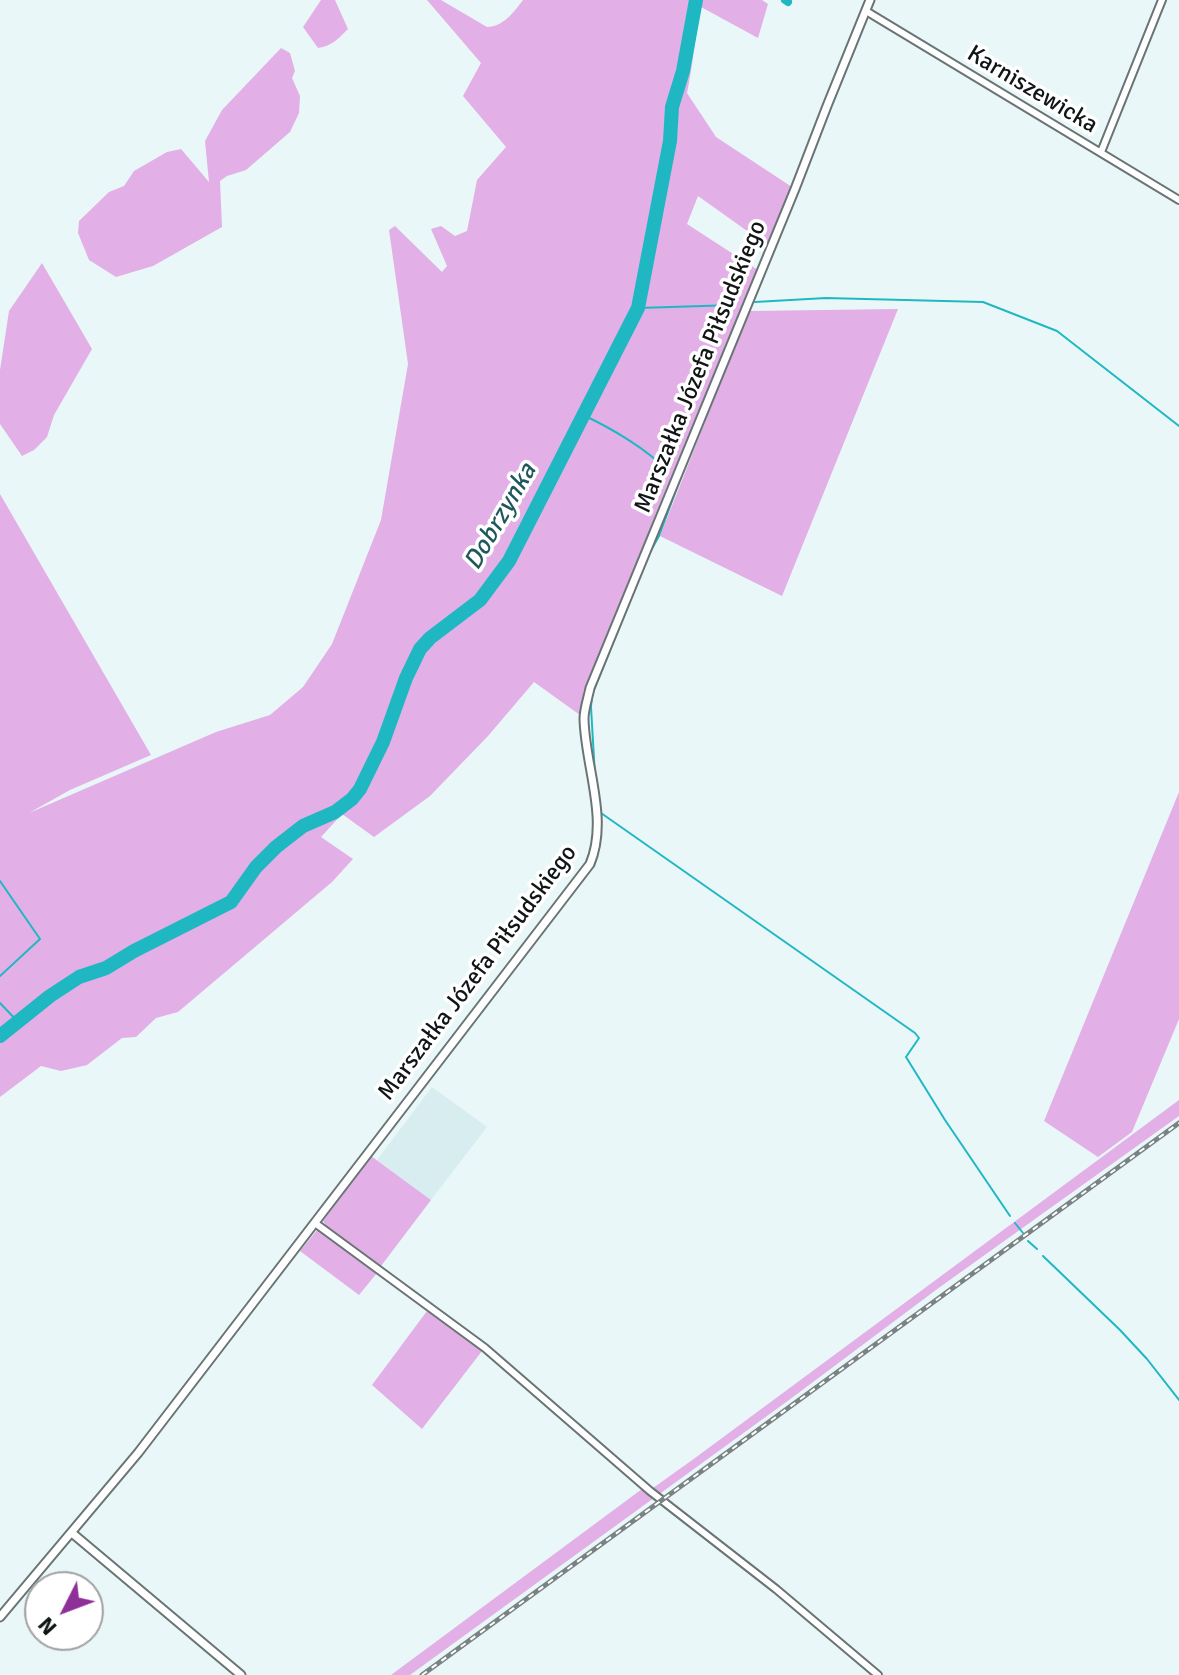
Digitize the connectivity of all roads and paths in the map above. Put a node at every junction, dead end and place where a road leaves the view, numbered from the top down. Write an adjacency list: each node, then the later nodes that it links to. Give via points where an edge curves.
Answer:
1 (870, 0): 3 (street, Marszałka Józefa Piłsudskiego)
2 (1162, 0): 4 (street)
3 (866, 11): 4 (street, Karniszewicka); 6 (street, Marszałka Józefa Piłsudskiego, via 590,688 584,718 597,838 590,864)
4 (1101, 152): 5 (street, Karniszewicka)
5 (1179, 200)
6 (315, 1223): 7 (street, Marszałka Józefa Piłsudskiego); 10 (street, via 485,1348 650,1491)
7 (72, 1533): 8 (street, Marszałka Józefa Piłsudskiego); 9 (street)
8 (0, 1617)
9 (241, 1675)
10 (878, 1675)

